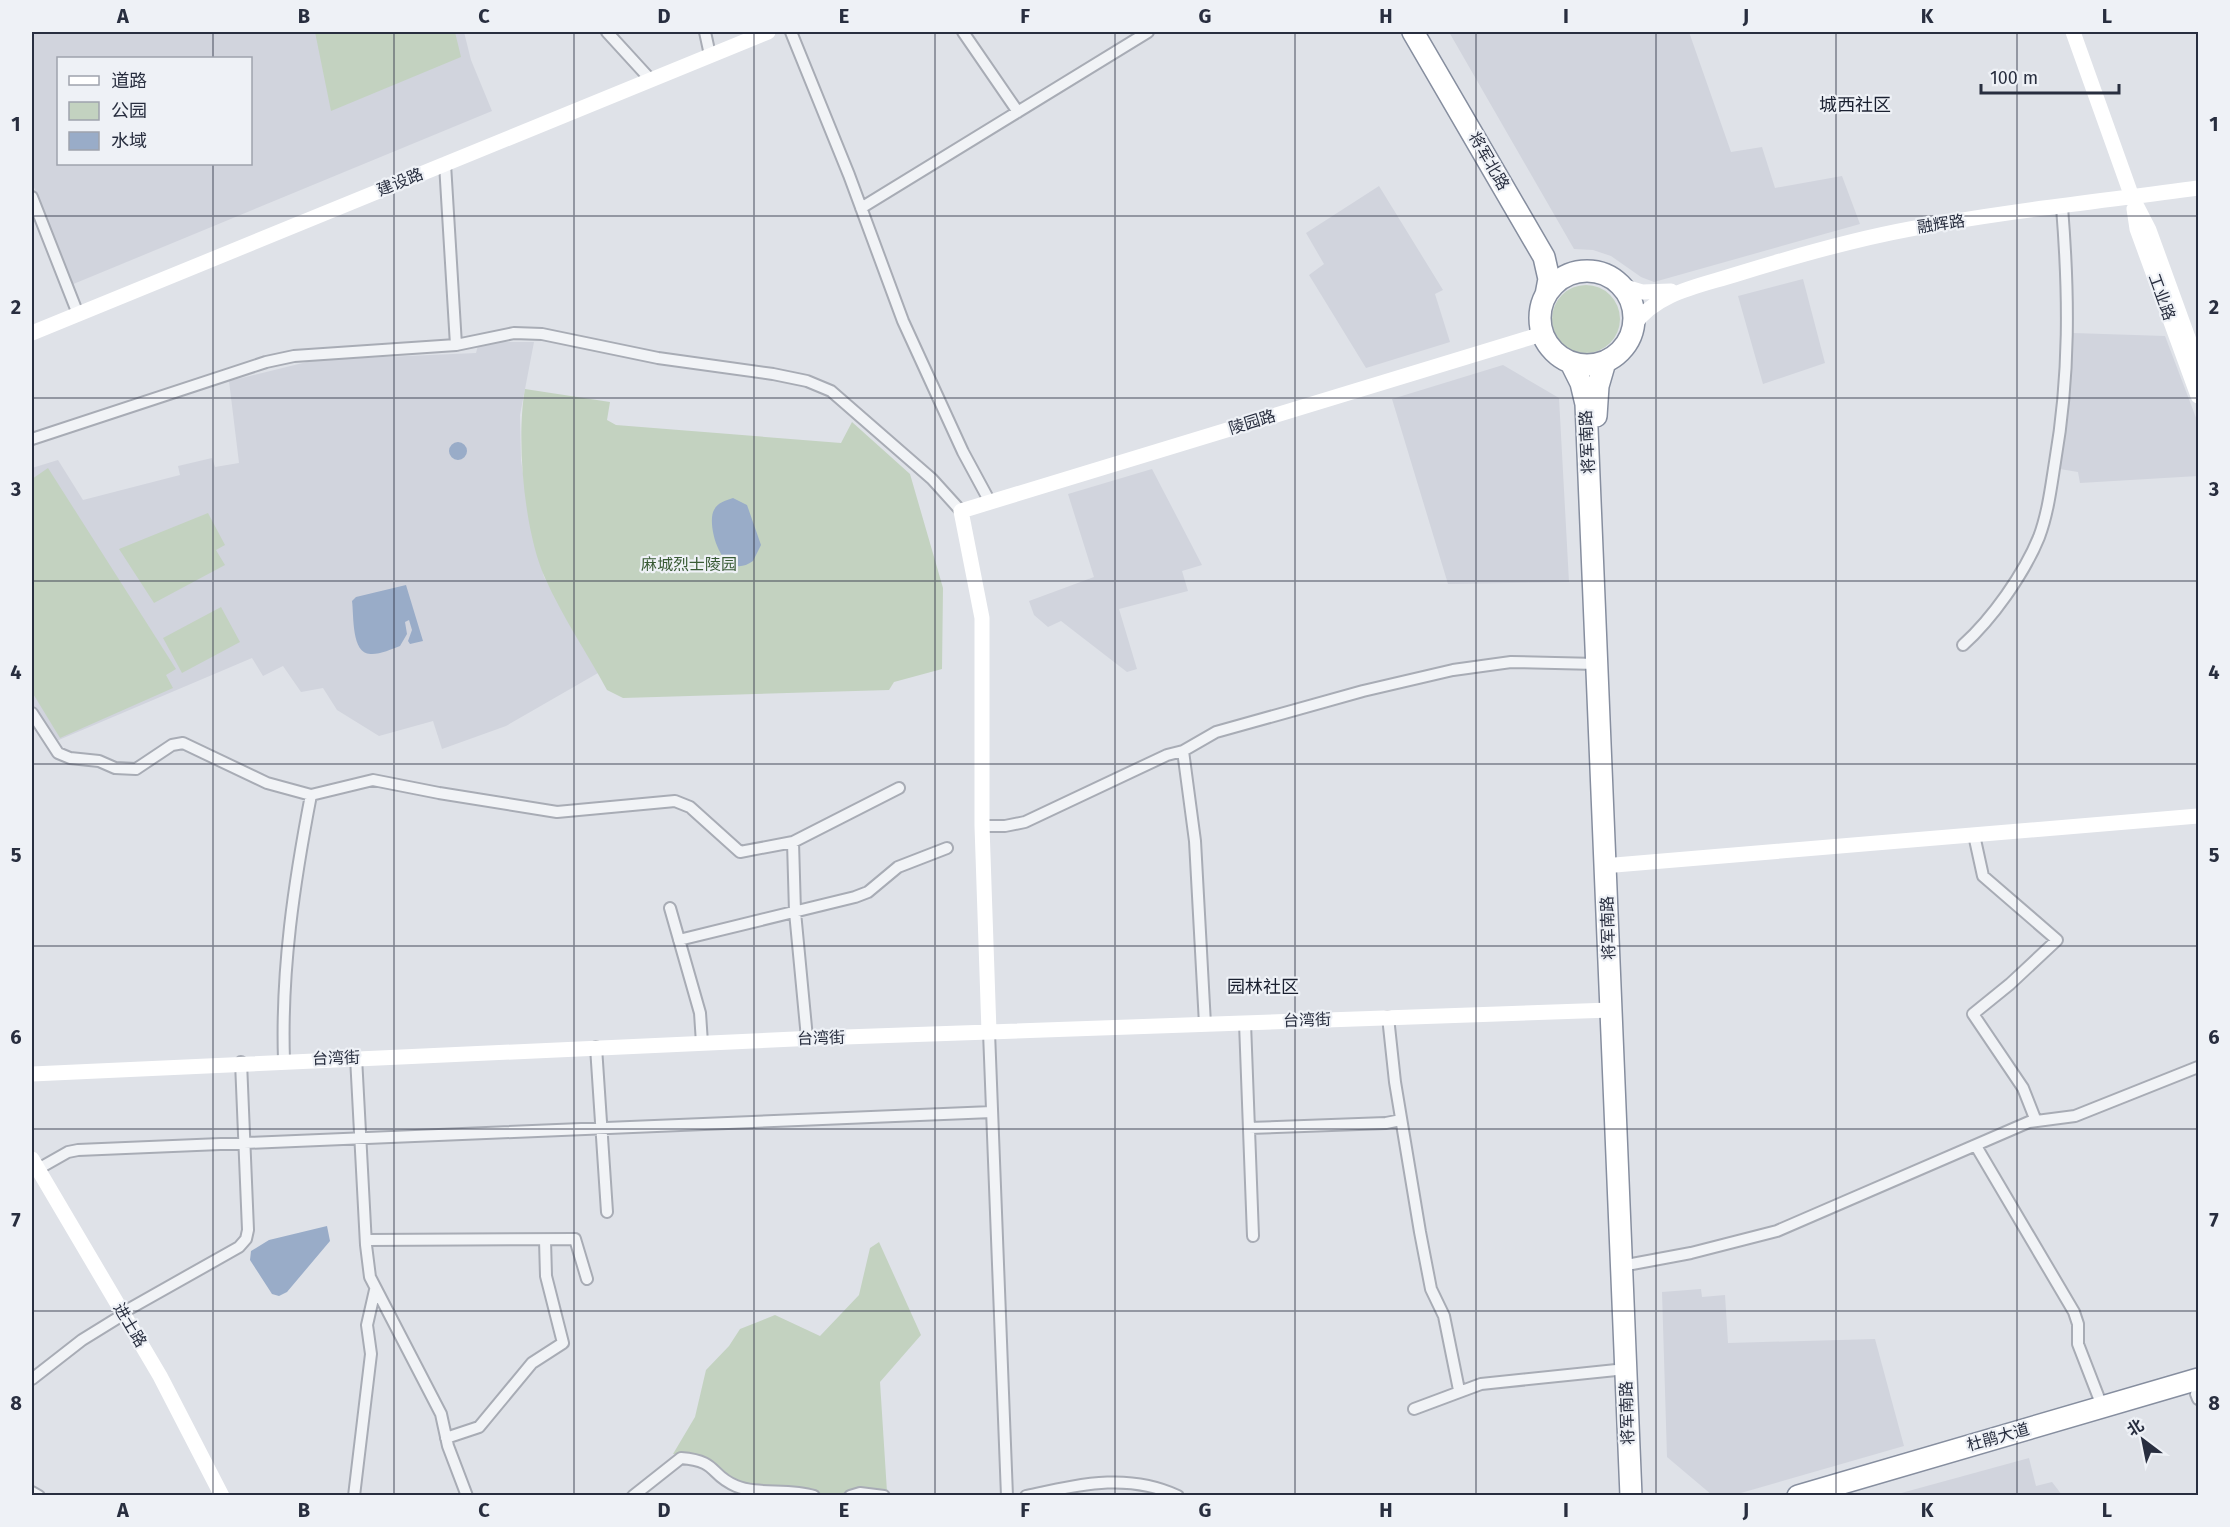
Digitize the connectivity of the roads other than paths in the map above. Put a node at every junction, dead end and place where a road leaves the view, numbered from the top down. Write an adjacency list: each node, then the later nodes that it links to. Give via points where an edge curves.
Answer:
1 (607, 32): 11 (street)
2 (705, 32): 10 (street)
3 (768, 32): 10 (main road, 建设路)
4 (791, 32): 18 (street)
5 (963, 32): 12 (street)
6 (1148, 32): 12 (street)
7 (1413, 32): 22 (highway, 将军北路, via 1544,257 1549,279)
8 (1425, 32): 19 (highway, 将军北路, via 1553,251 1565,264)
9 (2073, 32): 16 (main road, 工业路)
10 (710, 55): 11 (main road, 建设路)
11 (650, 79): 13 (main road, 建设路)
12 (1018, 112): 18 (street)
13 (446, 164): 23 (main road, 建设路); 27 (street)
14 (2199, 188): 16 (main road, 融辉路)
15 (32, 197): 23 (street)
16 (2132, 197): 17 (main road, 融辉路); 30 (main road, 工业路, via 2150,230); 31 (main road, 工业路, via 2137,229)
17 (2062, 207): 21 (main road, 融辉路, via 1869,238); 35 (street, via 2068,283 2067,370 2046,517 2030,555 2006,593 1982,628)
18 (861, 208): 33 (street, via 903,321)
19 (1586, 271): 20 (highway, via 1609,276); 22 (highway, via 1562,278)
20 (1622, 286): 21 (main road, via 1651,293); 24 (highway, via 1633,307)
21 (1689, 289): 24 (main road, via 1656,302)
22 (1546, 295): 26 (highway, via 1540,310)
23 (78, 314): 25 (main road, 建设路)
24 (1634, 325): 28 (highway, via 1625,347)
25 (32, 333)
26 (1542, 334): 29 (highway, via 1550,349); 33 (main road, 陵园路)
27 (456, 345): 32 (street, via 294,356 266,362); 34 (street, via 489,336 542,334 658,358 814,383 831,391 932,479)
28 (1605, 362): 29 (highway, via 1588,366); 46 (highway, 将军南路, via 1596,410)
29 (1571, 363): 36 (highway, 将军南路, via 1586,404)
30 (2199, 365)
31 (2199, 396)
32 (32, 439)
33 (990, 502): 34 (main road, 陵园路)
34 (961, 511): 42 (main road, via 982,618)
35 (1964, 645)
36 (1597, 664): 38 (street, via 1510,662 1454,670 1216,732); 50 (highway, 将军南路)
37 (32, 713): 40 (street, via 55,750 66,757 132,770 183,742 260,780)
38 (1183, 751): 42 (street, via 1025,822); 53 (street, via 1195,841)
39 (899, 788): 44 (street)
40 (311, 795): 44 (street, via 373,780 557,812 675,801 690,807 740,852); 59 (street, via 294,884 282,1005)
41 (2199, 816): 43 (main road)
42 (982, 826): 54 (main road)
43 (1974, 835): 46 (main road); 65 (street, via 1983,876 2057,940 1973,1014 2023,1088)
44 (793, 842): 48 (street)
45 (947, 848): 48 (street, via 898,867 868,892)
46 (1615, 865): 76 (highway, 将军南路)
47 (670, 908): 49 (street)
48 (795, 912): 49 (street); 55 (street)
49 (679, 940): 56 (street, via 700,1013)
50 (1611, 1010): 51 (main road, 台湾街); 80 (highway, 将军南路)
51 (1388, 1017): 52 (main road, 台湾街); 64 (street)
52 (1245, 1023): 53 (main road, 台湾街); 66 (street)
53 (1205, 1024): 54 (main road, 台湾街)
54 (989, 1032): 55 (main road, 台湾街); 63 (street)
55 (807, 1038): 56 (main road, 台湾街)
56 (702, 1043): 57 (main road, 台湾街)
57 (596, 1047): 58 (main road, 台湾街); 67 (street)
58 (356, 1057): 59 (main road, 台湾街); 68 (street)
59 (284, 1060): 60 (main road, 台湾街)
60 (241, 1062): 62 (main road, 台湾街); 69 (street)
61 (2199, 1067): 65 (street, via 2075,1116)
62 (32, 1074)
63 (992, 1112): 67 (street); 98 (street)
64 (1401, 1119): 66 (street, via 1386,1123); 82 (street, via 1431,1288 1444,1316)
65 (2036, 1121): 70 (street)
66 (1249, 1128): 73 (street)
67 (602, 1129): 68 (street); 72 (street)
68 (361, 1139): 69 (street); 74 (street)
69 (244, 1144): 71 (street, via 78,1150); 79 (street, via 246,1239 239,1247)
70 (1976, 1146): 76 (street, via 1777,1231); 84 (street, via 2074,1312 2078,1344)
71 (34, 1168): 79 (main road, 进士路)
72 (607, 1212)
73 (1253, 1236)
74 (366, 1240): 75 (street); 78 (street)
75 (545, 1240): 77 (street, via 575,1239); 86 (street, via 546,1276 563,1343 531,1363 479,1427)
76 (1632, 1264): 102 (highway, 将军南路, via 1640,1463)
77 (587, 1279)
78 (375, 1290): 86 (street, via 441,1413); 92 (street, via 367,1325 371,1354)
79 (119, 1316): 81 (street); 90 (main road, 进士路); 91 (main road, 进士路, via 178,1409)
80 (1626, 1369): 82 (street, via 1482,1384); 101 (highway, 将军南路)
81 (32, 1379)
82 (1459, 1390): 85 (street)
83 (2198, 1391): 84 (highway, 杜鹃大道); 104 (highway, 杜鹃大道)
84 (2102, 1406): 103 (highway, 杜鹃大道)
85 (1414, 1409)
86 (446, 1438): 93 (street)
87 (32, 1492): 89 (street)
88 (747, 1492): 94 (street, via 705,1461 681,1458); 95 (street, via 793,1490)
89 (39, 1496)
90 (212, 1496)
91 (222, 1496)
92 (354, 1496)
93 (467, 1496)
94 (633, 1496)
95 (814, 1496)
96 (850, 1496): 97 (street)
97 (884, 1496)
98 (1007, 1496)
99 (1026, 1496): 100 (street, via 1113,1481 1139,1482)
100 (1178, 1496)
101 (1630, 1496)
102 (1645, 1496)
103 (1798, 1496)
104 (1847, 1496)

